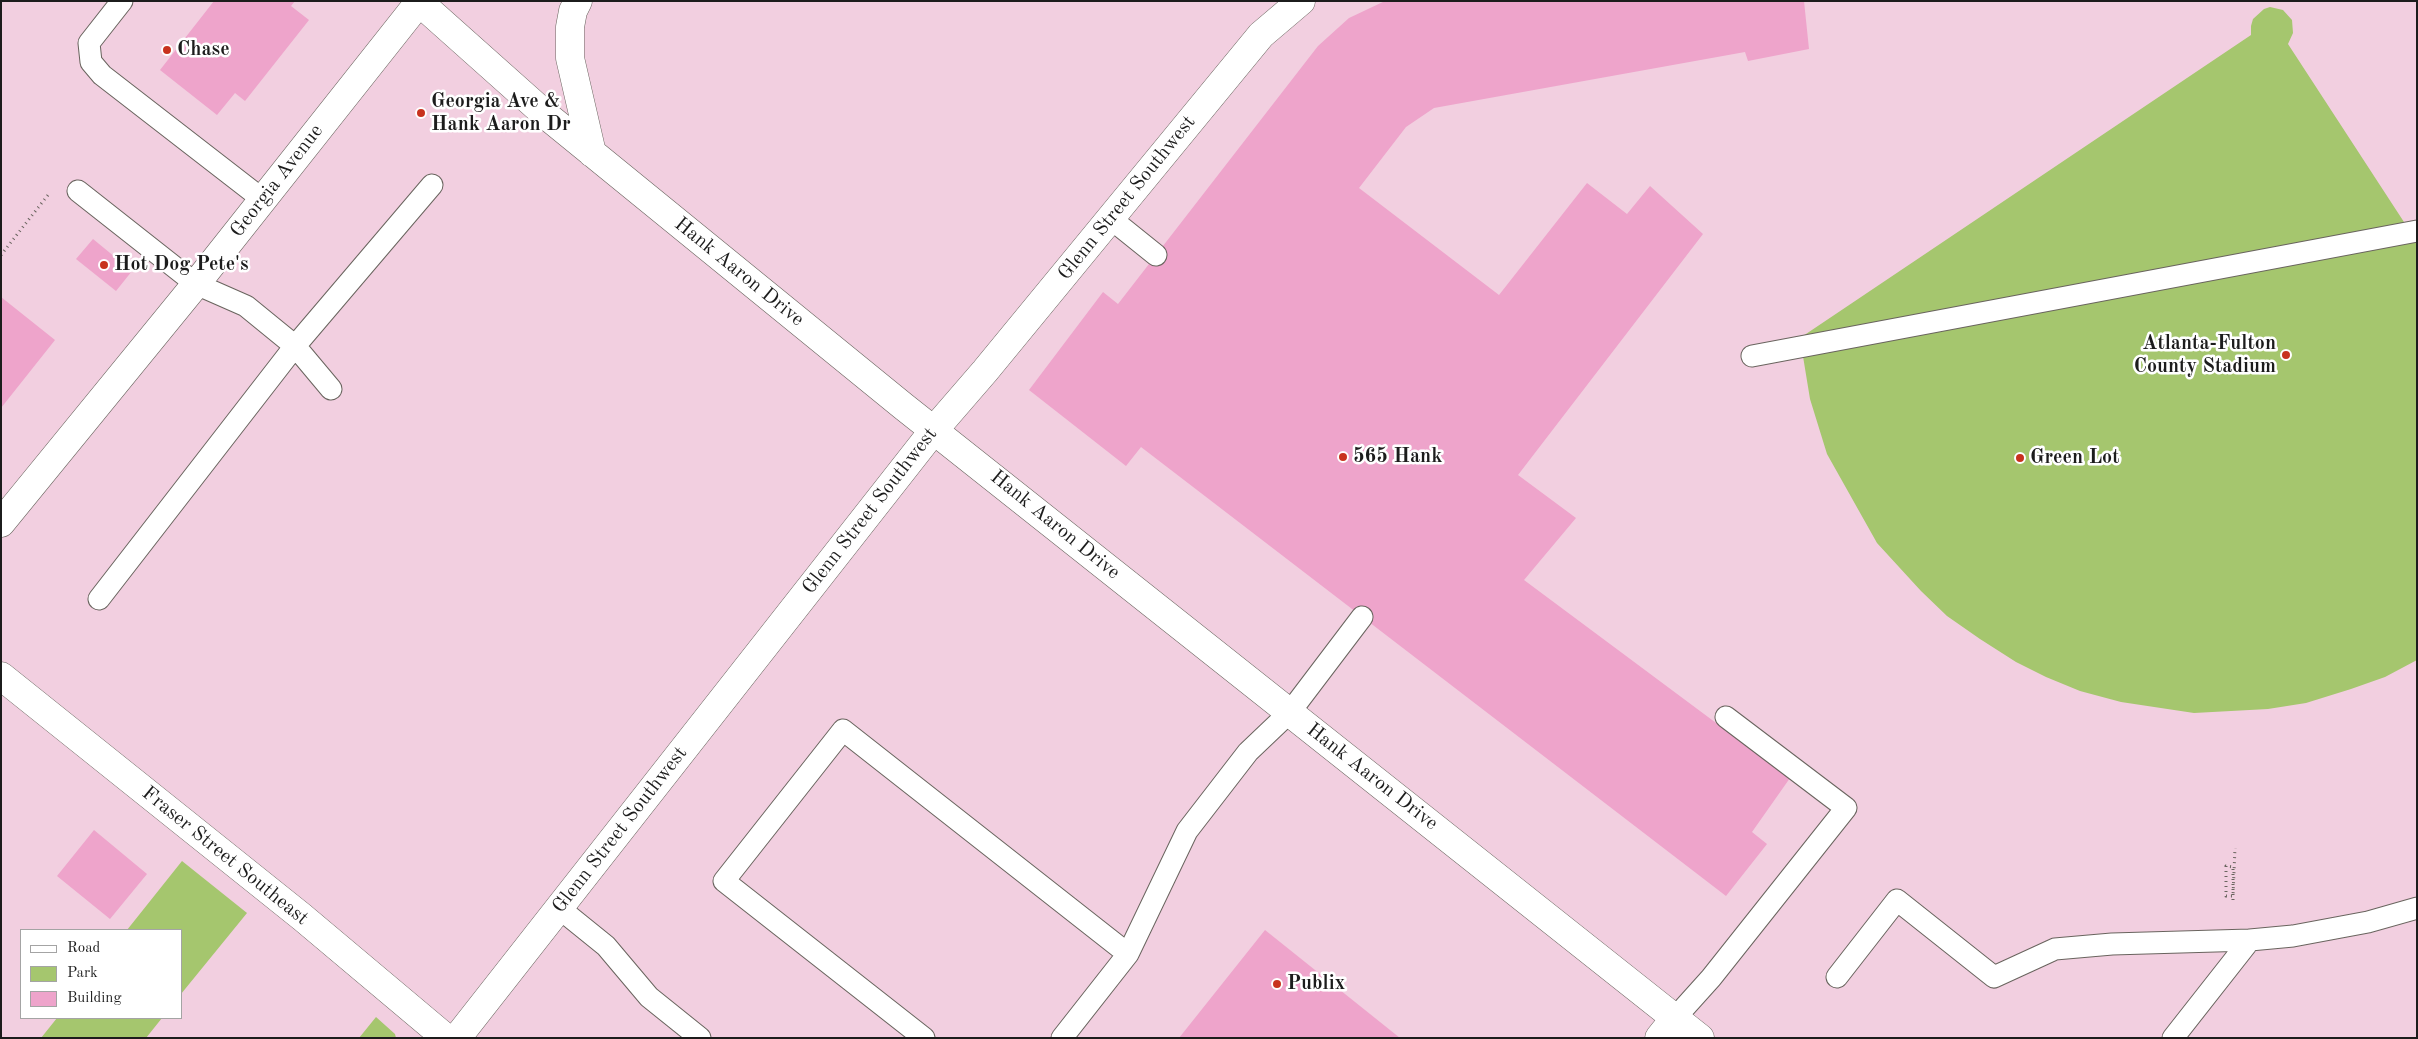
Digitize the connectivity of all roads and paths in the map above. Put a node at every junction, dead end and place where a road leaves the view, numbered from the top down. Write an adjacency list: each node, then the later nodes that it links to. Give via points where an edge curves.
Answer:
1 (122, 1): 8 (lane, via 89,44 91,62 102,75)
2 (578, 1): 5 (main road, via 570,27 570,58)
3 (1301, 1): 10 (main road, Glenn Street Southwest, via 1261,35)
4 (419, 2): 5 (main road, Hank Aaron Drive); 8 (main road, Georgia Avenue)
5 (592, 153): 18 (main road, Hank Aaron Drive)
6 (432, 185): 15 (lane)
7 (78, 191): 14 (lane)
8 (262, 199): 14 (main road, Georgia Avenue)
9 (55, 201): 13 (path, via 48,195)
10 (1110, 218): 12 (lane); 18 (main road, Glenn Street Southwest)
11 (2417, 231): 16 (lane)
12 (1156, 255)
13 (1, 256)
14 (196, 284): 15 (lane, via 246,306); 19 (main road, Georgia Avenue)
15 (295, 346): 17 (lane); 20 (lane)
16 (1752, 356)
17 (331, 388)
18 (934, 430): 23 (main road, Hank Aaron Drive); 27 (main road, Glenn Street Southwest)
19 (1, 523)
20 (99, 599)
21 (1362, 617): 23 (lane)
22 (1, 676): 33 (main road, Fraser Street Southeast, via 302,917)
23 (1290, 712): 30 (lane, via 1248,752 1187,831); 32 (main road, Hank Aaron Drive)
24 (1726, 717): 32 (lane, via 1846,808 1711,978)
25 (2235, 848): 26 (path)
26 (2233, 898): 26 (path, via 2233,867 2226,866 2226,896)
27 (559, 908): 34 (main road, Glenn Street Southwest); 35 (lane, via 606,946 649,997)
28 (2417, 908): 29 (lane, via 2368,922 2293,936)
29 (2250, 940): 31 (lane, via 2055,949 1994,977 1897,900); 39 (lane)
30 (1128, 954): 36 (lane, via 843,730 724,881); 37 (lane)
31 (1837, 977)
32 (1667, 1028): 38 (main road, Hank Aaron Drive)
33 (446, 1038)
34 (457, 1038)
35 (700, 1038)
36 (924, 1038)
37 (1062, 1038)
38 (1700, 1038)
39 (2173, 1038)

